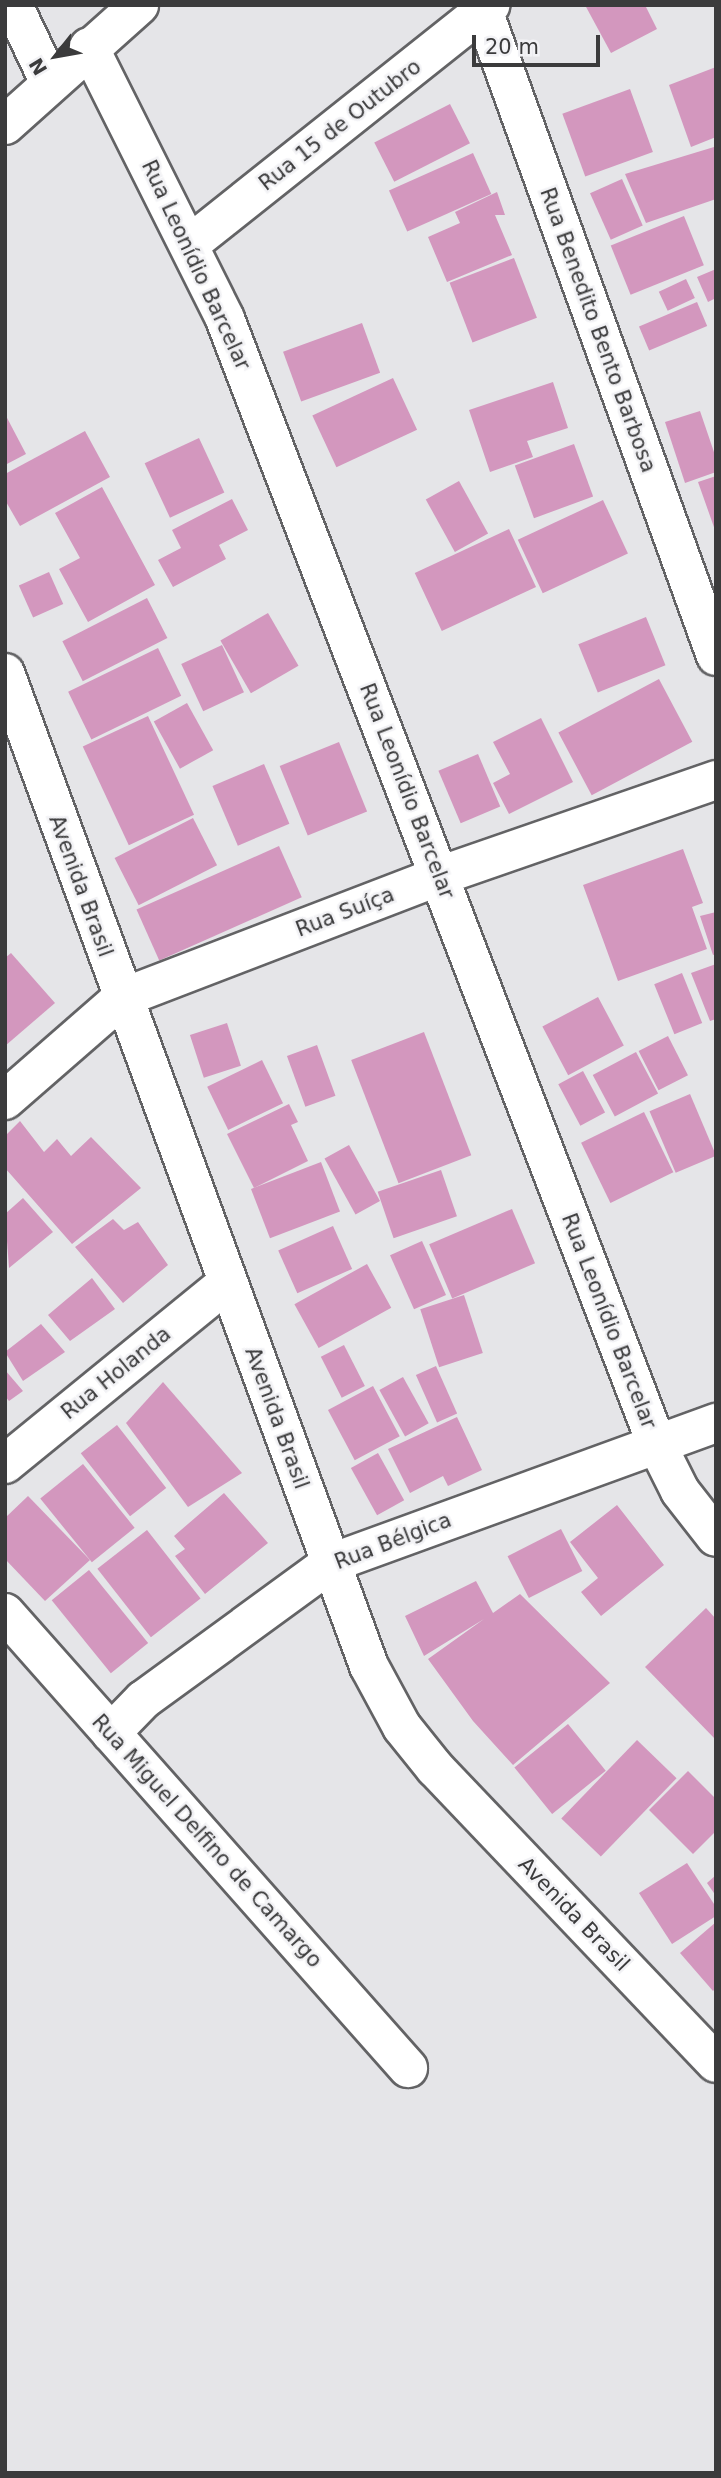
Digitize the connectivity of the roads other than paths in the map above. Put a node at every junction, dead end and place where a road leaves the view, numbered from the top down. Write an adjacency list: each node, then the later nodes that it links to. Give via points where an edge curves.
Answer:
1 (13, 5): 5 (street)
2 (139, 5): 4 (street)
3 (485, 7): 7 (street, Rua 15 de Outubro); 8 (street, Rua Benedito Bento Barbosa)
4 (89, 47): 5 (street); 7 (street, Rua Leonídio Barcelar)
5 (50, 83): 6 (street)
6 (5, 125)
7 (190, 244): 12 (street, Rua Leonídio Barcelar, via 225,319)
8 (716, 656)
9 (5, 673): 10 (street, Avenida Brasil)
10 (14, 734): 13 (street, Avenida Brasil)
11 (716, 780): 12 (street, Rua Suíça)
12 (439, 876): 13 (street, Rua Suíça); 17 (street, Rua Leonídio Barcelar)
13 (122, 998): 14 (street, Rua Suíça); 15 (street, Avenida Brasil)
14 (5, 1100)
15 (227, 1283): 18 (street, Rua Holanda); 20 (street, Avenida Brasil)
16 (716, 1423): 17 (street, Rua Bélgica)
17 (657, 1445): 19 (street, Rua Leonídio Barcelar, via 680,1491); 20 (street, Rua Bélgica)
18 (5, 1464)
19 (716, 1537)
20 (331, 1563): 22 (street, Rua Bélgica, via 143,1700); 23 (street, Avenida Brasil, via 369,1666 402,1727 435,1768)
21 (5, 1613): 22 (street, Rua Miguel Delfino de Camargo)
22 (111, 1733): 24 (street, Rua Miguel Delfino de Camargo)
23 (716, 2063)
24 (408, 2068)

